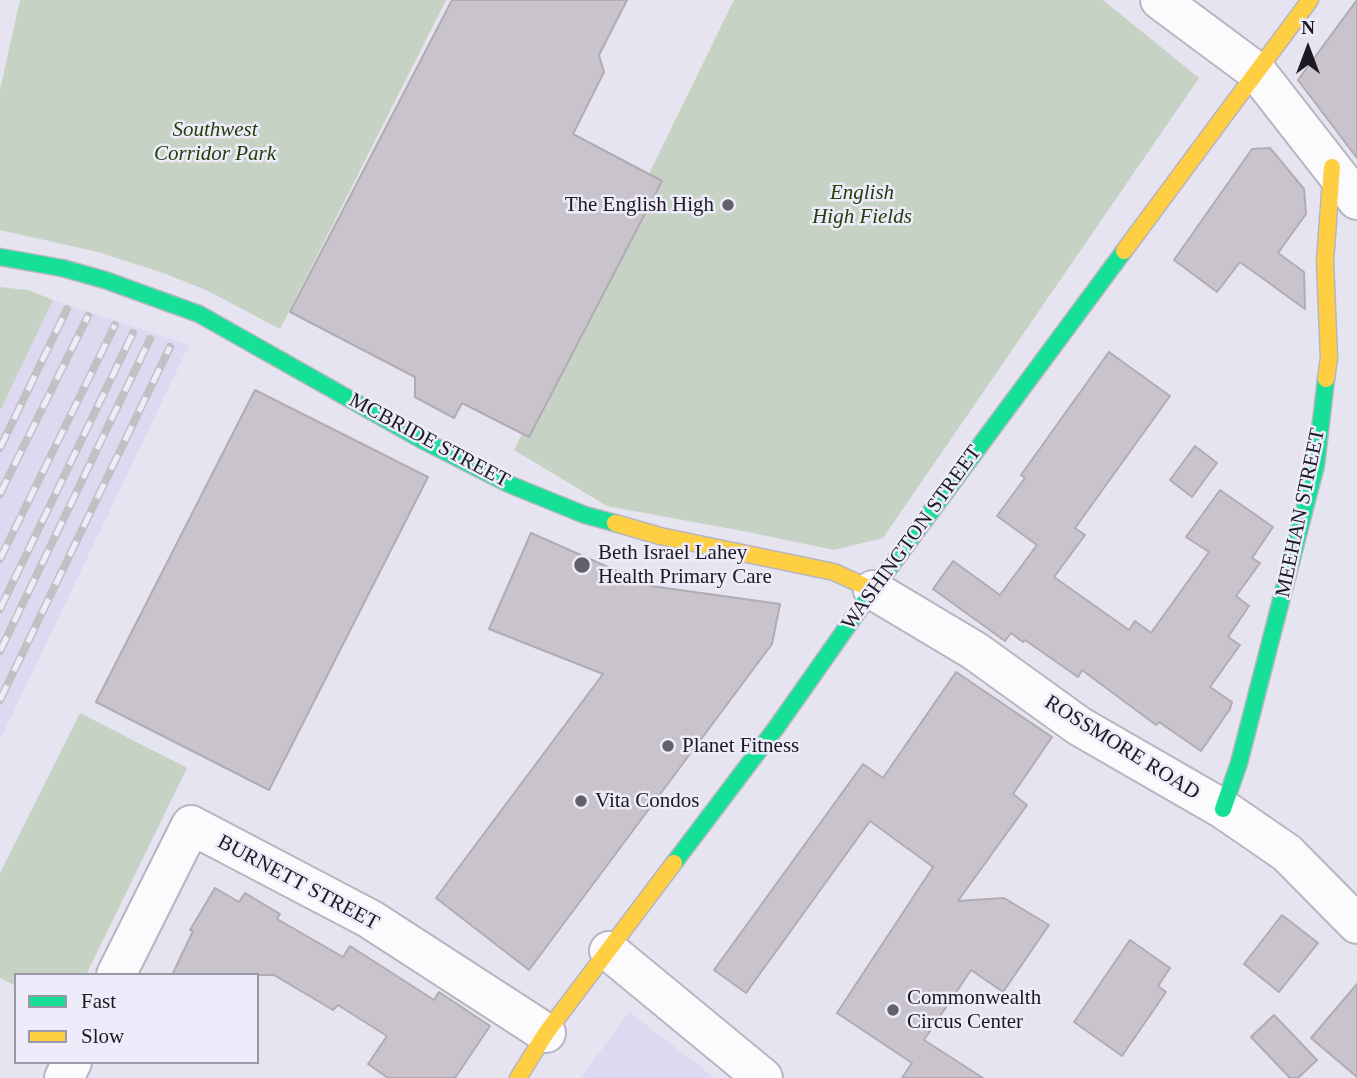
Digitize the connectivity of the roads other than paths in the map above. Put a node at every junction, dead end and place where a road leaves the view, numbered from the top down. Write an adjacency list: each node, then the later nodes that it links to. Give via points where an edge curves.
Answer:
1 (1160, 0): 3 (street)
2 (1310, 0): 3 (street, WASHINGTON STREET)
3 (1256, 72): 4 (street); 7 (street, WASHINGTON STREET)
4 (1332, 167): 5 (street); 8 (street, MEEHAN STREET, via 1325,261 1329,358 1316,465)
5 (1357, 200)
6 (0, 257): 7 (street, MCBRIDE STREET, via 94,276 199,314 422,440 511,485 585,514 660,536 834,572)
7 (873, 590): 8 (street, ROSSMORE ROAD, via 975,651 1079,726); 10 (street, WASHINGTON STREET)
8 (1223, 809): 9 (street, ROSSMORE ROAD, via 1287,853)
9 (1357, 924)
10 (609, 951): 12 (street, WASHINGTON STREET); 14 (street)
11 (117, 973): 12 (street, BURNETT STREET, via 191,825 370,919)
12 (545, 1033): 13 (street, WASHINGTON STREET)
13 (517, 1078)
14 (763, 1078)

